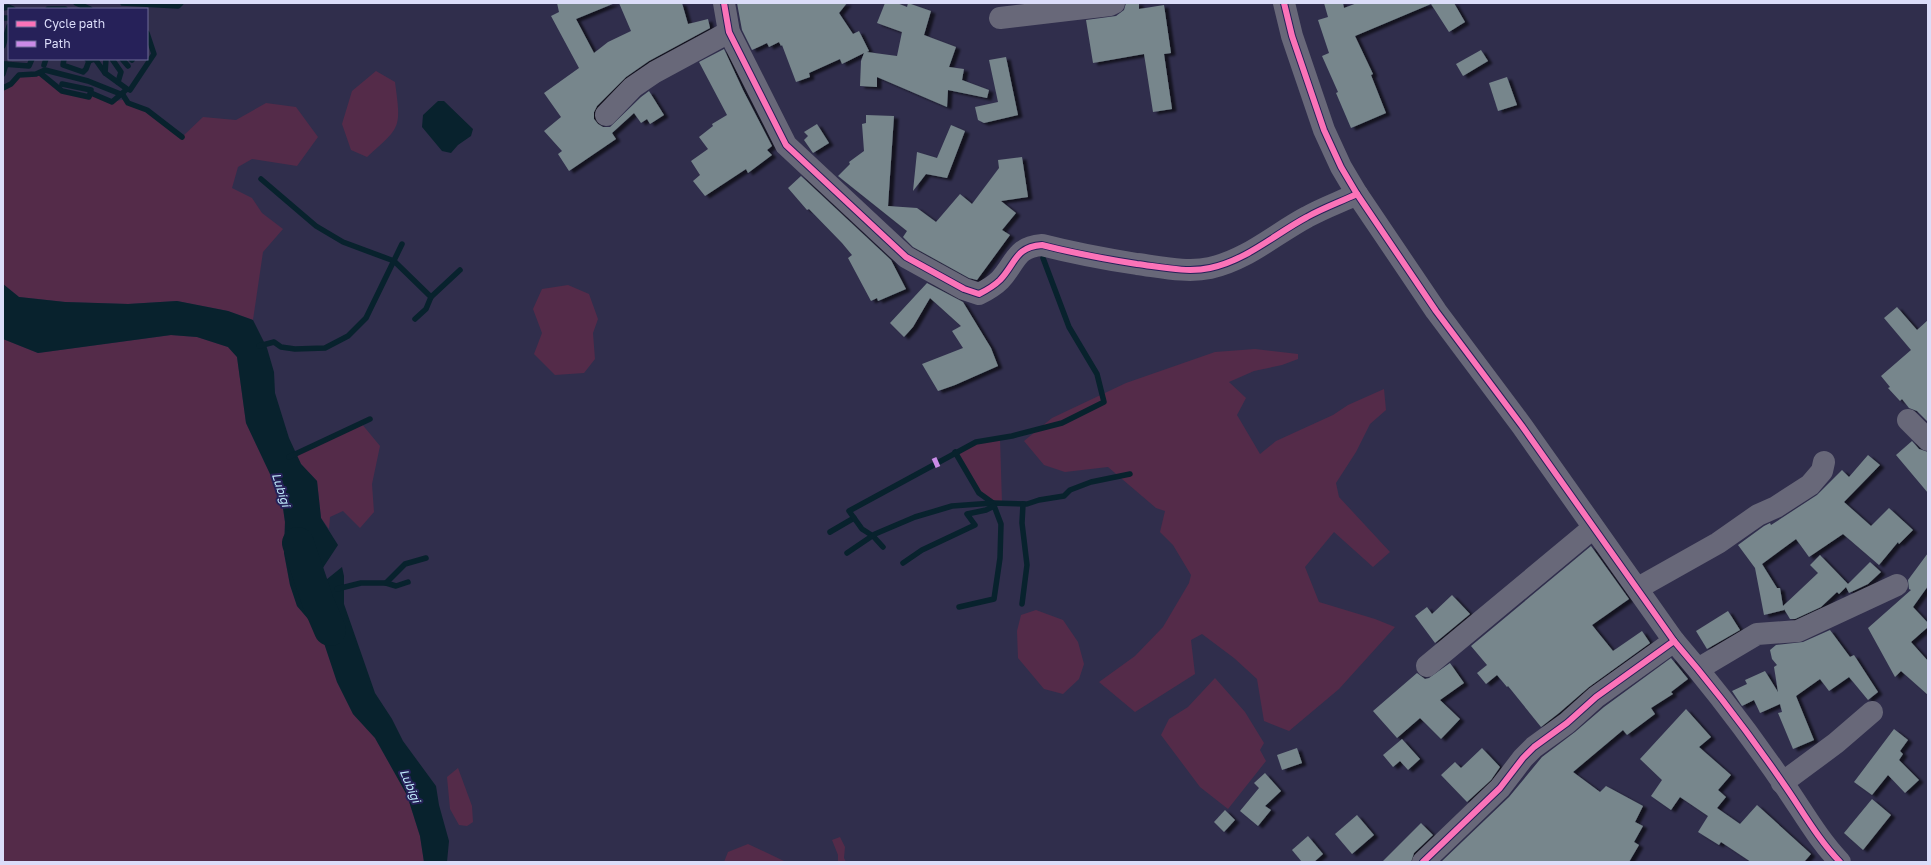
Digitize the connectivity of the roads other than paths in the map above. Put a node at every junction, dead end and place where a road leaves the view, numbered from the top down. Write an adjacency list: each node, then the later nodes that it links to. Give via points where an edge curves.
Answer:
1 (724, 3): 5 (street)
2 (1114, 3): 4 (street)
3 (1284, 3): 7 (street, via 1292,36 1324,130)
4 (1000, 18)
5 (729, 32): 6 (street, via 655,72 633,87); 7 (street, via 786,145 906,257 964,290 979,294 1001,280 1024,249 1032,246 1042,245 1105,259 1159,267 1186,270 1210,268 1252,251 1306,217)
6 (606, 115)
7 (1357, 194): 11 (street, via 1436,311 1522,426)
8 (1908, 420): 9 (street)
9 (1928, 440)
10 (1824, 462): 13 (street, via 1822,471 1810,485 1776,507 1758,515 1718,543)
11 (1593, 528): 13 (street); 15 (street)
12 (1897, 585): 16 (street, via 1798,631 1757,634)
13 (1638, 588): 14 (street)
14 (1674, 641): 16 (street); 19 (street, via 1596,697 1567,723 1534,747 1500,788)
15 (1427, 666)
16 (1698, 669): 18 (street)
17 (1872, 712): 18 (street, via 1836,743)
18 (1782, 783): 20 (street, via 1823,845)
19 (1423, 862)
20 (1840, 862)

